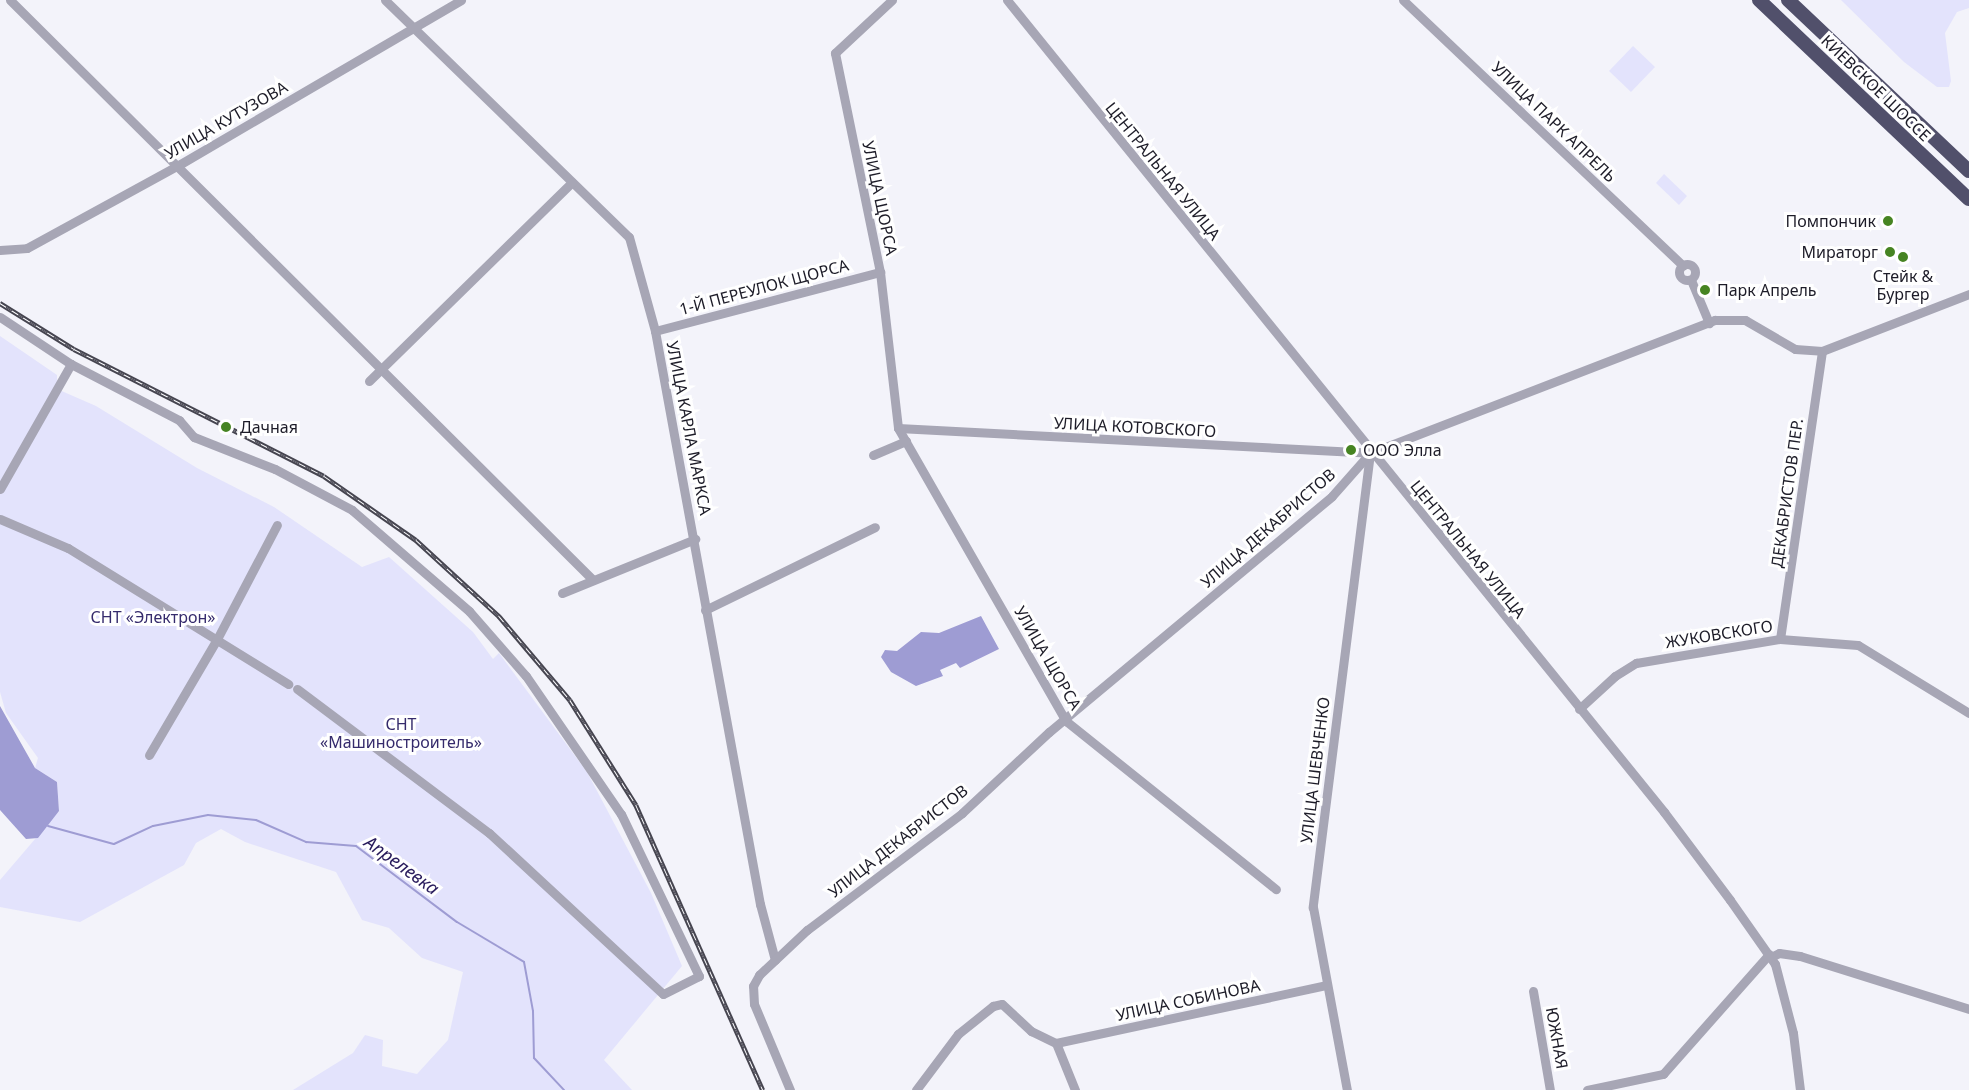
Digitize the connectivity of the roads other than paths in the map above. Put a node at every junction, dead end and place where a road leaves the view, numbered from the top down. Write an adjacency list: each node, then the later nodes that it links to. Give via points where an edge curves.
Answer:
1 (10, 0): 10 (street)
2 (386, 0): 9 (street, УЛИЦА КАРЛА МАРКСА)
3 (462, 0): 9 (street, УЛИЦА КУТУЗОВА)
4 (892, 0): 15 (street, УЛИЦА ЩОРСА, via 835,54)
5 (1007, 0): 26 (street, ЦЕНТРАЛЬНАЯ УЛИЦА)
6 (1403, 0): 18 (street, УЛИЦА ПАРК АПРЕЛЬ, via 1683,266 1694,269 1691,280)
7 (1759, 0): 13 (highway, КИЕВСКОЕ ШОССЕ)
8 (1788, 0): 11 (highway, КИЕВСКОЕ ШОССЕ)
9 (414, 28): 10 (street, УЛИЦА КУТУЗОВА); 12 (street, УЛИЦА КАРЛА МАРКСА)
10 (177, 166): 14 (street, УЛИЦА КУТУЗОВА, via 27,248); 22 (street)
11 (1969, 171)
12 (572, 182): 19 (street, УЛИЦА КАРЛА МАРКСА, via 629,237); 22 (street)
13 (1969, 200)
14 (0, 250)
15 (880, 273): 19 (street, 1-Й ПЕРЕУЛОК ЩОРСА); 24 (street, УЛИЦА ЩОРСА)
16 (1969, 294): 20 (street, УЛИЦА ДЕКАБРИСТОВ)
17 (0, 317): 21 (street)
18 (1709, 323): 20 (street, УЛИЦА ДЕКАБРИСТОВ, via 1730,317 1745,320 1795,349); 26 (street, УЛИЦА ДЕКАБРИСТОВ)
19 (655, 331): 32 (street, УЛИЦА КАРЛА МАРКСА)
20 (1822, 351): 36 (street, ДЕКАБРИСТОВ ПЕР.)
21 (71, 364): 28 (street); 37 (street, via 179,420 205,443 275,469 352,510 469,610 526,676 621,814 699,976 663,994 489,833 292,687)
22 (383, 368): 23 (street); 33 (street)
23 (369, 381)
24 (898, 428): 25 (street, УЛИЦА ЩОРСА); 26 (street, УЛИЦА КОТОВСКОГО)
25 (906, 441): 27 (street); 40 (street, УЛИЦА ЩОРСА)
26 (1370, 453): 38 (street, ЦЕНТРАЛЬНАЯ УЛИЦА); 40 (street, УЛИЦА ДЕКАБРИСТОВ, via 1332,496); 45 (street, УЛИЦА ШЕВЧЕНКО, via 1312,907)
27 (873, 455)
28 (0, 489)
29 (0, 519): 37 (street, via 68,548)
30 (277, 525): 37 (street)
31 (875, 527): 35 (street)
32 (695, 539): 33 (street); 35 (street, УЛИЦА КАРЛА МАРКСА)
33 (593, 580): 34 (street)
34 (562, 593)
35 (705, 610): 44 (street, УЛИЦА КАРЛА МАРКСА, via 760,904)
36 (1780, 639): 38 (street, ЖУКОВСКОГО, via 1636,663); 39 (street, ЖУКОВСКОГО, via 1858,645)
37 (216, 641): 41 (street)
38 (1579, 708): 43 (street, ЦЕНТРАЛЬНАЯ УЛИЦА, via 1664,812)
39 (1969, 712)
40 (1066, 721): 42 (street, УЛИЦА ЩОРСА); 44 (street, УЛИЦА ДЕКАБРИСТОВ, via 962,813 807,930)
41 (149, 755)
42 (1276, 889)
43 (1770, 956): 47 (street, via 1800,956); 54 (street, via 1663,1074); 55 (street, ЦЕНТРАЛЬНАЯ УЛИЦА, via 1786,1001)
44 (775, 960): 49 (street, УЛИЦА ДЕКАБРИСТОВ, via 754,983 754,1004)
45 (1327, 985): 48 (street, УЛИЦА СОБИНОВА); 52 (street, УЛИЦА ШЕВЧЕНКО)
46 (1533, 991): 53 (street, ЮЖНАЯ)
47 (1969, 1009)
48 (1056, 1043): 50 (street, via 1031,1031 1002,1004 993,1006 958,1034); 51 (street)
49 (790, 1090)
50 (916, 1090)
51 (1075, 1090)
52 (1345, 1090)
53 (1550, 1090)
54 (1587, 1090)
55 (1800, 1090)

